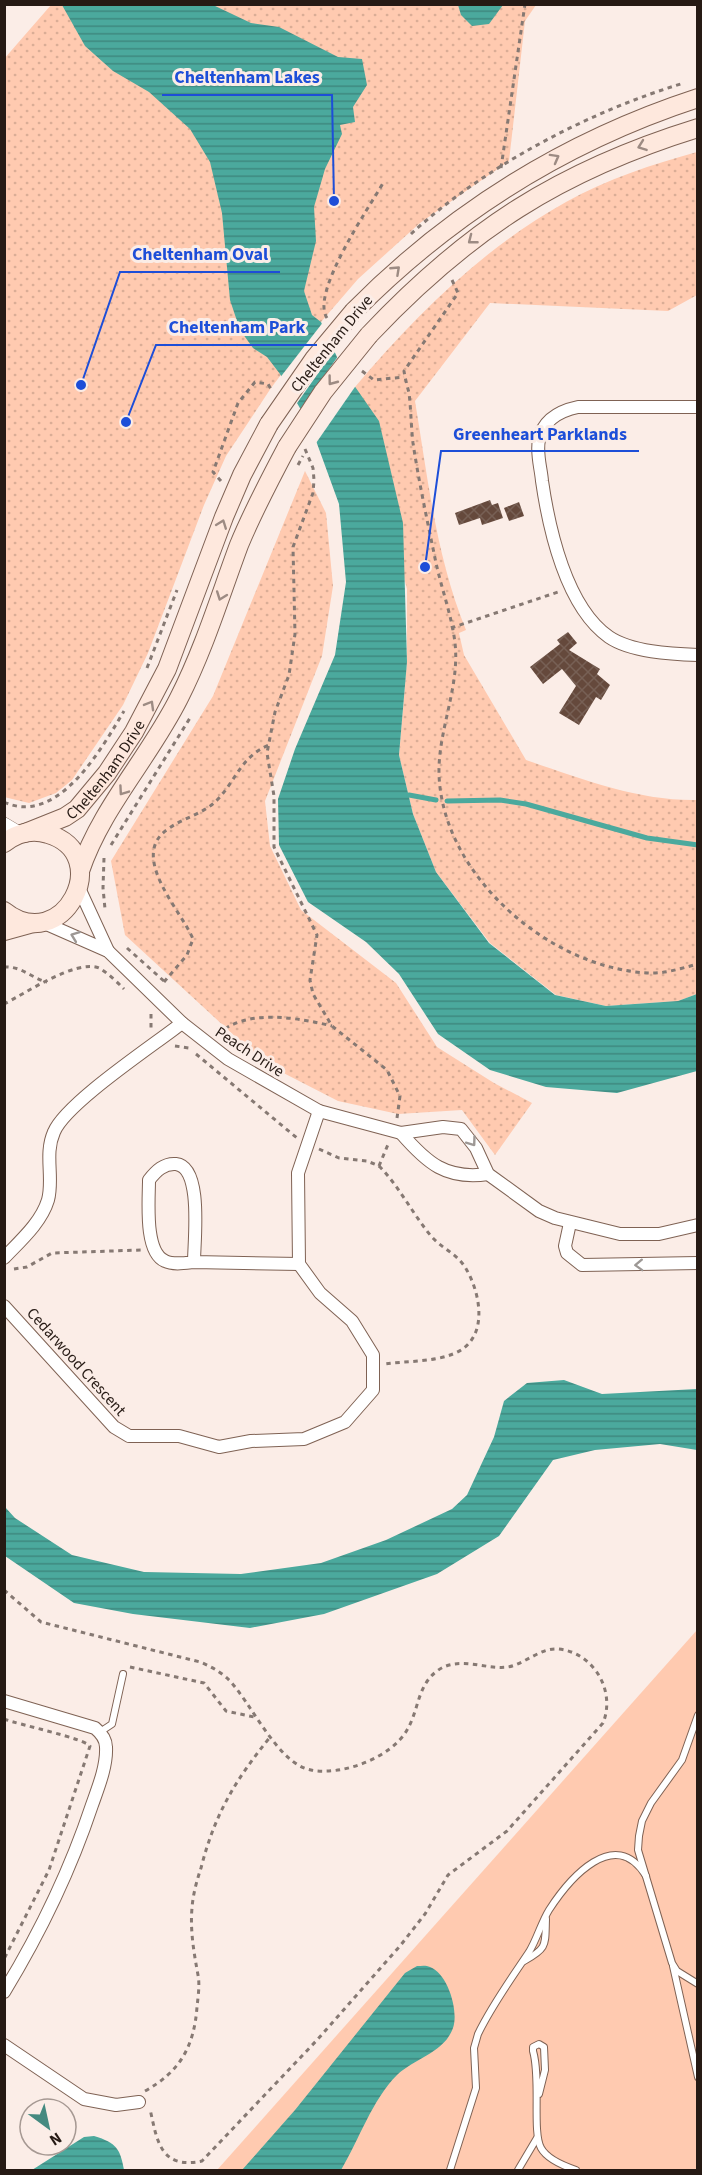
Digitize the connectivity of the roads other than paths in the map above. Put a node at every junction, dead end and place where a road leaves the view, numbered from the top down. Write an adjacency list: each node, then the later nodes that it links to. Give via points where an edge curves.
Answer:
1 (698, 98): 5 (main road, Cheltenham Drive, one-way to 1, bridge, via 77,810 134,732 172,659 242,475 269,424 314,359 354,311 433,238 506,187 571,149)
2 (698, 128): 6 (main road, Cheltenham Drive, one-way to 6, bridge, via 619,154 538,195 450,257 369,335 324,392 300,448 249,524 179,698 137,770 99,824)
3 (698, 407): 4 (street, via 578,407 557,414 543,430 538,450 548,518 560,563 592,621 616,641)
4 (698, 655)
5 (13, 834): 6 (main road, via 45,833 62,840 74,854)
6 (79, 880): 8 (main road, Cheltenham Drive, via 67,909); 10 (street, Peach Drive)
7 (4, 911): 8 (main road, via 17,919)
8 (40, 922): 9 (main road); 10 (street, Peach Drive, one-way to 8)
9 (4, 931)
10 (108, 951): 11 (street, Peach Drive)
11 (182, 1023): 12 (street, Peach Drive, via 264,1081); 17 (street, via 71,1108 54,1131 48,1199)
12 (319, 1111): 13 (street, Peach Drive); 20 (street, via 298,1173)
13 (397, 1132): 14 (street, Peach Drive, via 444,1171); 14 (street, Peach Drive, one-way to 14, via 460,1129 476,1148)
14 (488, 1174): 15 (street, Peach Drive, via 539,1210)
15 (570, 1223): 16 (street, Peach Drive, via 620,1234 649,1234); 19 (street, one-way to 15, via 582,1265 567,1253)
16 (698, 1225)
17 (7, 1263)
18 (194, 1263): 18 (street, via 167,1263 158,1258 151,1246 149,1180 162,1167 178,1164 188,1169 194,1182); 20 (street)
19 (698, 1263)
20 (299, 1264): 21 (street, Cedarwood Crescent, via 320,1293 352,1321 373,1355 373,1390 345,1422 304,1439 219,1447 178,1436 129,1436 114,1427)
21 (4, 1306)
22 (123, 1674): 25 (lane, via 112,1724)
23 (4, 1701): 25 (street, via 85,1724)
24 (698, 1715): 26 (lane, via 682,1760 642,1821 638,1850)
25 (101, 1734): 31 (street, via 106,1751 100,1781 76,1851 52,1905)
26 (646, 1876): 27 (lane, via 626,1856 607,1856 576,1876); 28 (lane)
27 (546, 1916): 29 (lane); 29 (lane, via 544,1945 536,1955)
28 (671, 1961): 30 (lane, via 678,1971); 33 (lane)
29 (522, 1962): 37 (lane, via 477,2034 476,2088)
30 (698, 1984)
31 (4, 1992)
32 (4, 2045): 35 (street, via 84,2099 116,2105)
33 (698, 2077)
34 (539, 2094): 34 (lane, via 533,2051 539,2044 544,2047 546,2062); 36 (lane)
35 (139, 2102)
36 (538, 2138): 38 (lane); 39 (lane, via 548,2157)
37 (450, 2170)
38 (518, 2170)
39 (576, 2170)

